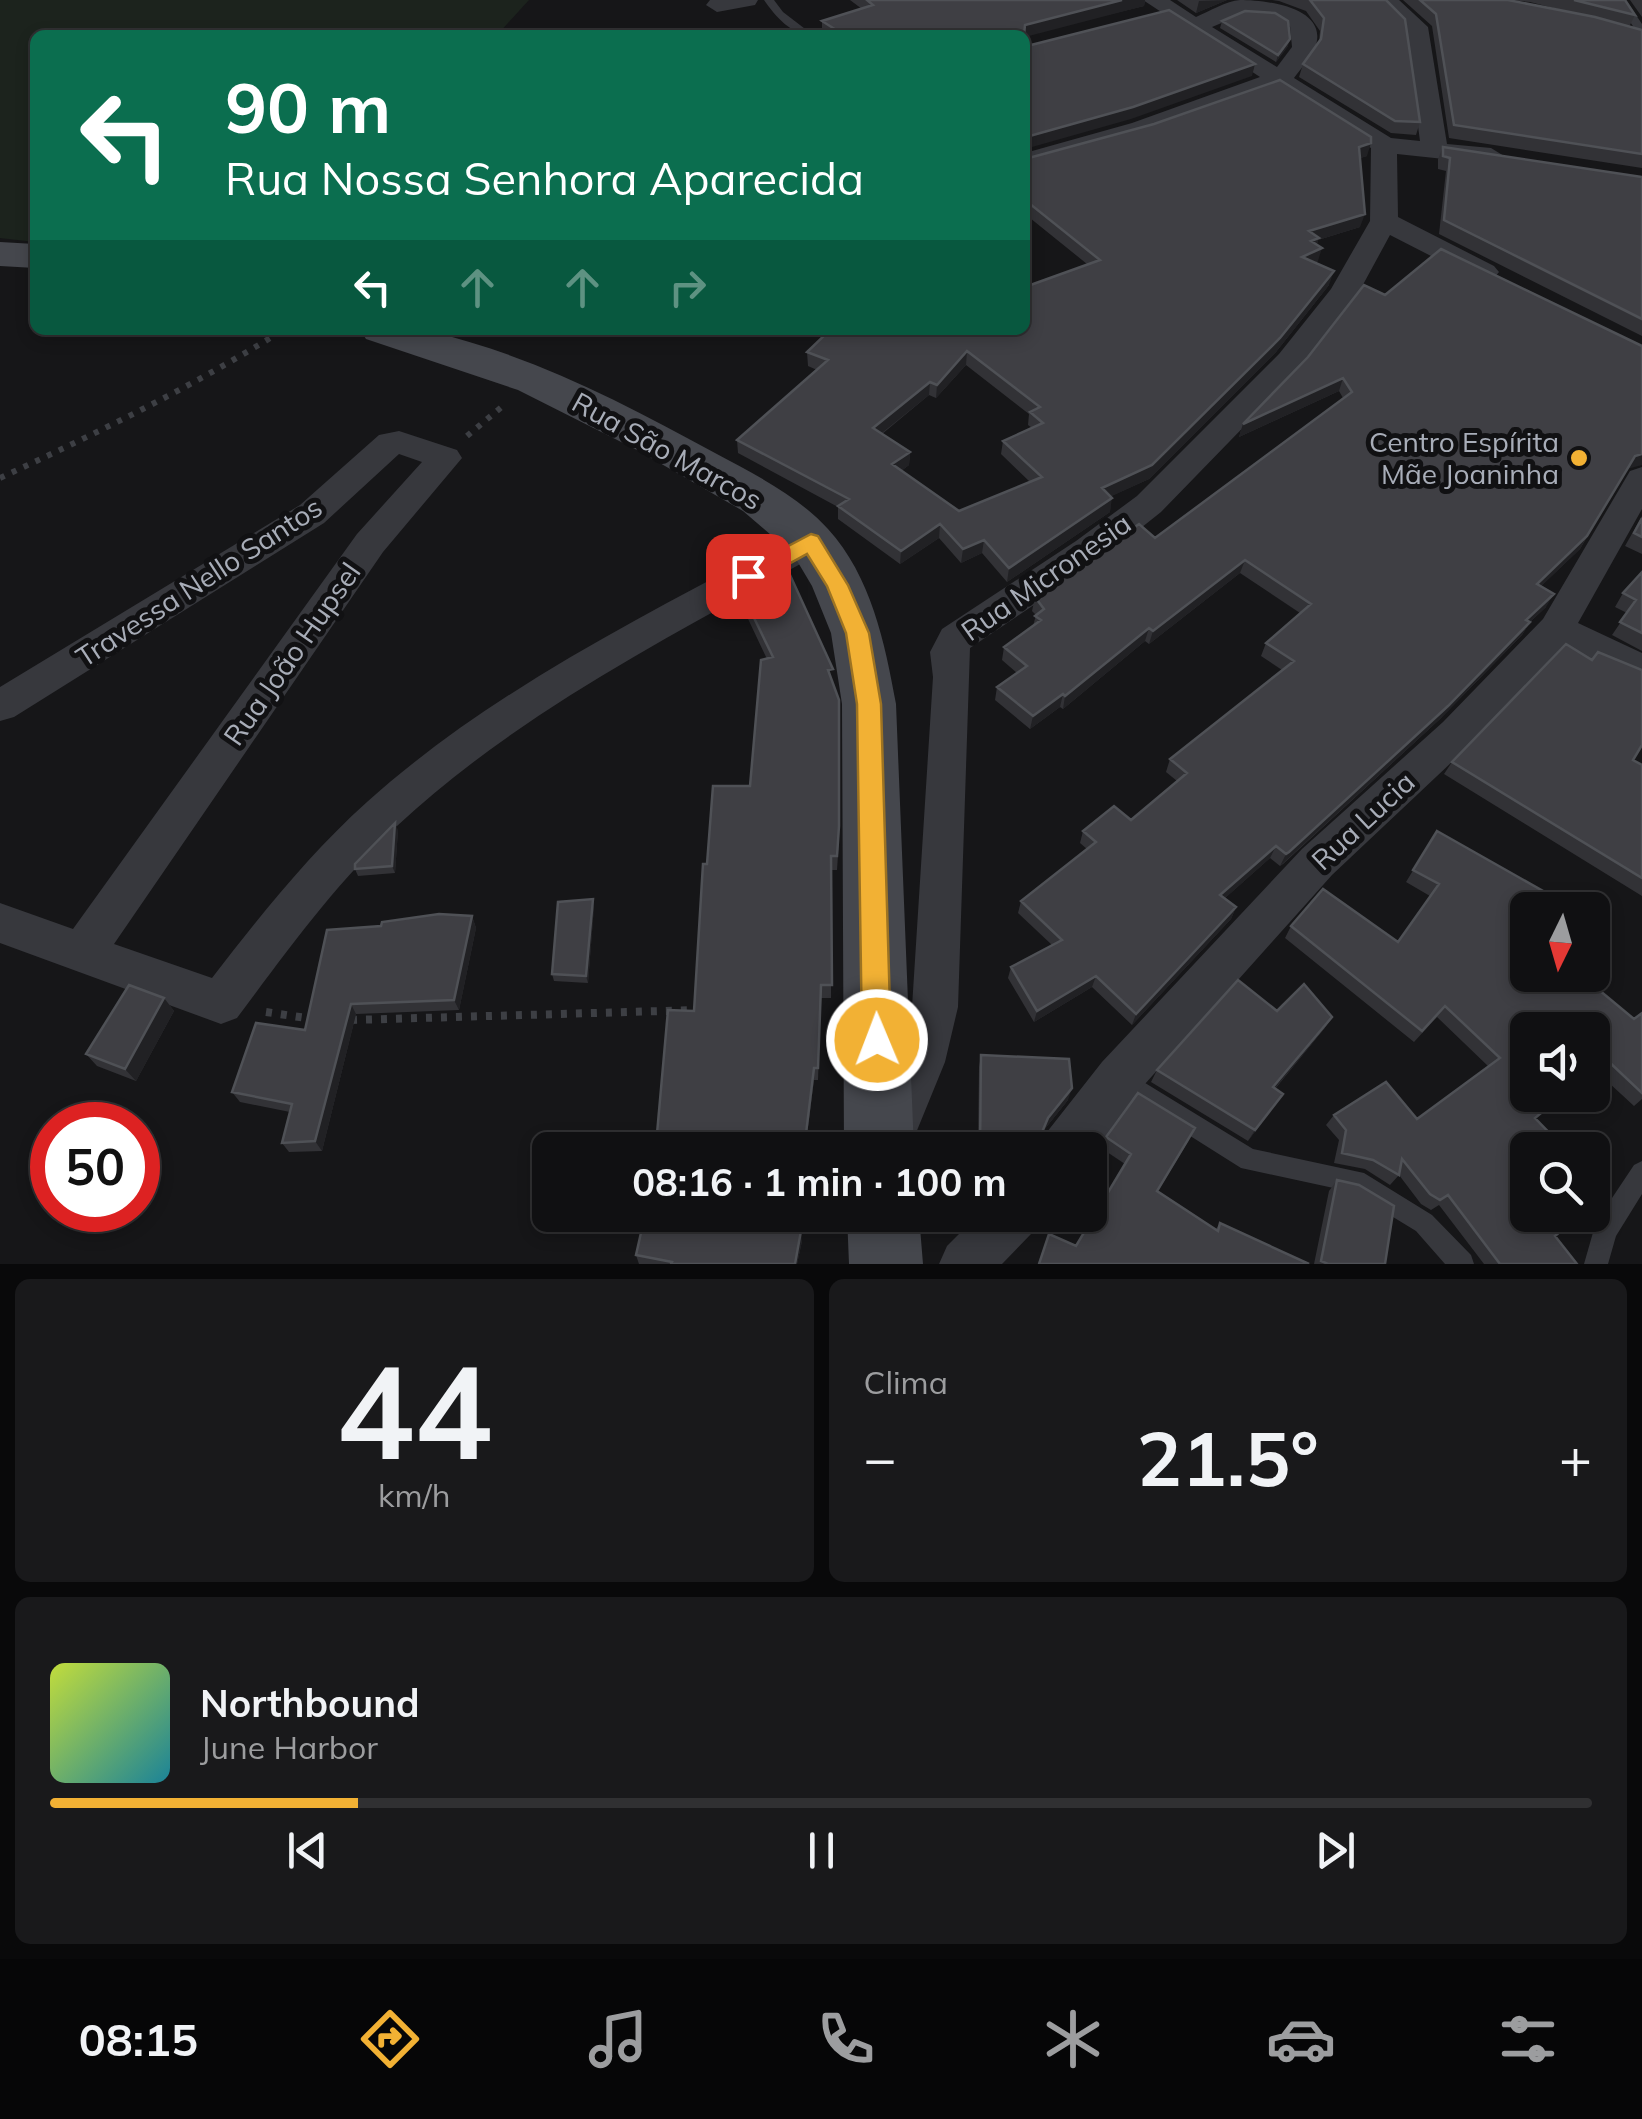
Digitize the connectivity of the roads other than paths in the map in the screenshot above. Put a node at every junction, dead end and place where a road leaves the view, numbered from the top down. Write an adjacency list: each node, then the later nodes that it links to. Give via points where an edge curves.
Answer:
1 (747, 0): 5 (street)
2 (769, 0): 9 (lane)
3 (1385, 0): 13 (street, via 1416,27)
4 (1621, 0): 10 (lane)
5 (716, 4)
6 (1162, 5): 7 (street); 8 (street)
7 (1134, 20)
8 (1194, 26): 11 (street); 11 (street, via 1240,7 1292,16 1305,32 1304,46)
9 (801, 30)
10 (1638, 35)
11 (1282, 78): 12 (street); 15 (street)
12 (1384, 144): 13 (street); 16 (street, Rua Micronesia)
13 (1434, 148): 14 (street)
14 (1510, 159)
15 (1030, 160)
16 (1384, 221): 19 (street); 31 (street, Rua Micronesia, via 1344,292 1290,361 1149,504 955,639 949,652 935,1007 921,1062)
17 (0, 254): 18 (main road)
18 (30, 256)
19 (1504, 282)
20 (395, 335): 23 (main road, Rua São Marcos, via 534,380 730,481)
21 (445, 458): 26 (street, Travessa Nello Santos, via 392,444 312,514); 28 (street, Rua João Hupsel, via 370,544)
22 (1642, 480): 24 (street, Rua Lucia)
23 (811, 542): 28 (street, via 593,664 476,740 386,810 341,853 221,1003); 30 (main road, Rua São Marcos, via 857,633 869,704)
24 (1556, 629): 25 (street); 29 (street, Rua Lucia, via 1458,733 1317,862)
25 (1642, 670)
26 (0, 706)
27 (0, 923): 28 (street)
28 (81, 954)
29 (1119, 1078): 32 (street, Rua Lucia); 38 (lane, via 1249,1160 1356,1181 1424,1223)
30 (881, 1132)
31 (890, 1132)
32 (1078, 1132)
33 (1642, 1173): 39 (lane, via 1605,1231)
34 (884, 1232): 36 (main road)
35 (997, 1232): 37 (street)
36 (886, 1264)
37 (966, 1264)
38 (1462, 1264)
39 (1596, 1264)

